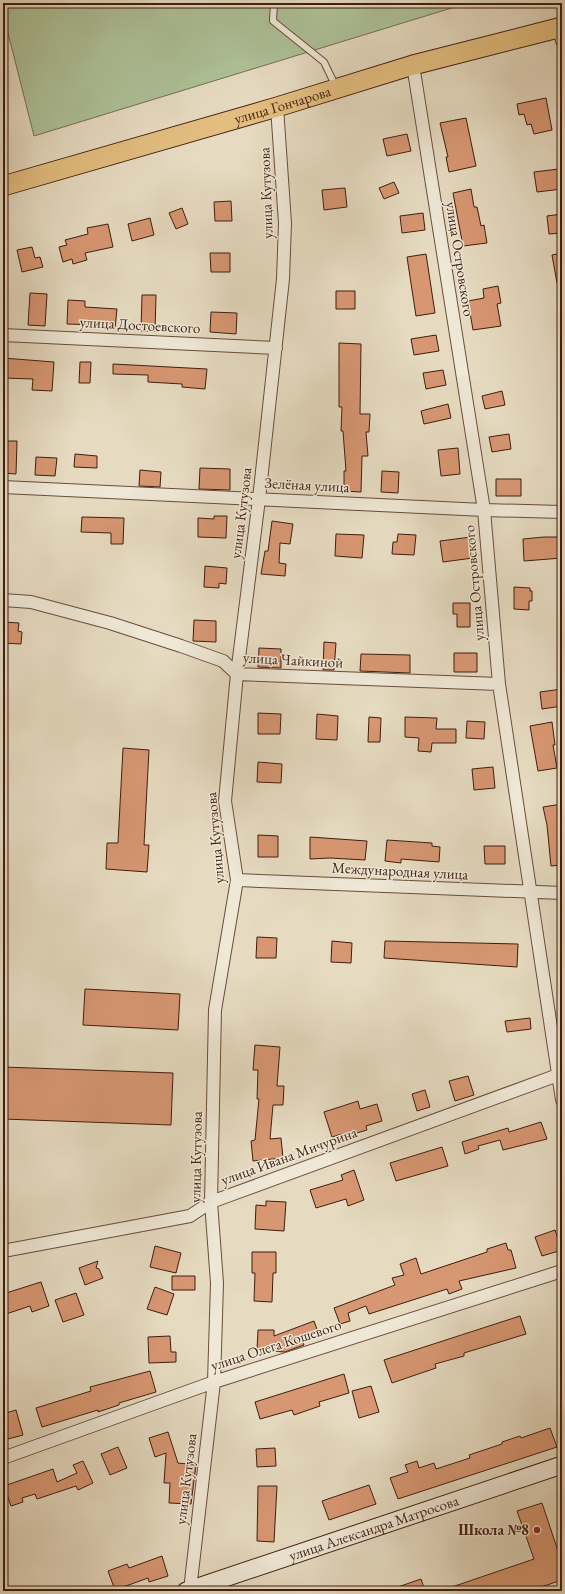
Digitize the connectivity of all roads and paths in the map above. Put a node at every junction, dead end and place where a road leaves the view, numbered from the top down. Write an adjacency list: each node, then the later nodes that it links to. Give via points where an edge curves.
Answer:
1 (274, 3): 4 (lane, via 273,21 324,62)
2 (561, 32): 3 (main road, улица Гончарова)
3 (413, 65): 4 (main road, улица Гончарова); 11 (street, улица Островского)
4 (336, 88): 5 (main road, улица Гончарова)
5 (277, 106): 6 (main road, улица Гончарова); 8 (street, улица Кутузова, via 285,223 283,280)
6 (3, 186)
7 (3, 335): 8 (street, улица Достоевского)
8 (276, 348): 10 (street, улица Кутузова)
9 (3, 487): 10 (street, Зелёная улица)
10 (259, 499): 11 (street, Зелёная улица); 14 (street, улица Кутузова)
11 (484, 510): 12 (street, Зелёная улица); 15 (street, улица Островского)
12 (562, 512)
13 (3, 600): 14 (street, улица Чайкиной, via 31,602 174,643 223,661)
14 (237, 674): 15 (street, улица Чайкиной); 16 (street, улица Кутузова, via 224,801)
15 (499, 684): 17 (street, улица Островского)
16 (237, 880): 17 (street, Международная улица); 21 (street, улица Кутузова, via 214,1010)
17 (529, 892): 18 (street, Международная улица); 19 (street, улица Островского)
18 (562, 893)
19 (558, 1075): 20 (street, улица Островского); 21 (street, улица Ивана Мичурина)
20 (562, 1100)
21 (211, 1202): 22 (street, улица Ивана Мичурина, via 190,1216); 24 (street, улица Кутузова, via 216,1283)
22 (3, 1251)
23 (562, 1271): 24 (street, улица Олега Кошевого)
24 (214, 1382): 25 (street, улица Олега Кошевого); 27 (street, улица Кутузова)
25 (3, 1458)
26 (562, 1465): 27 (street, улица Александра Матросова)
27 (188, 1590)

